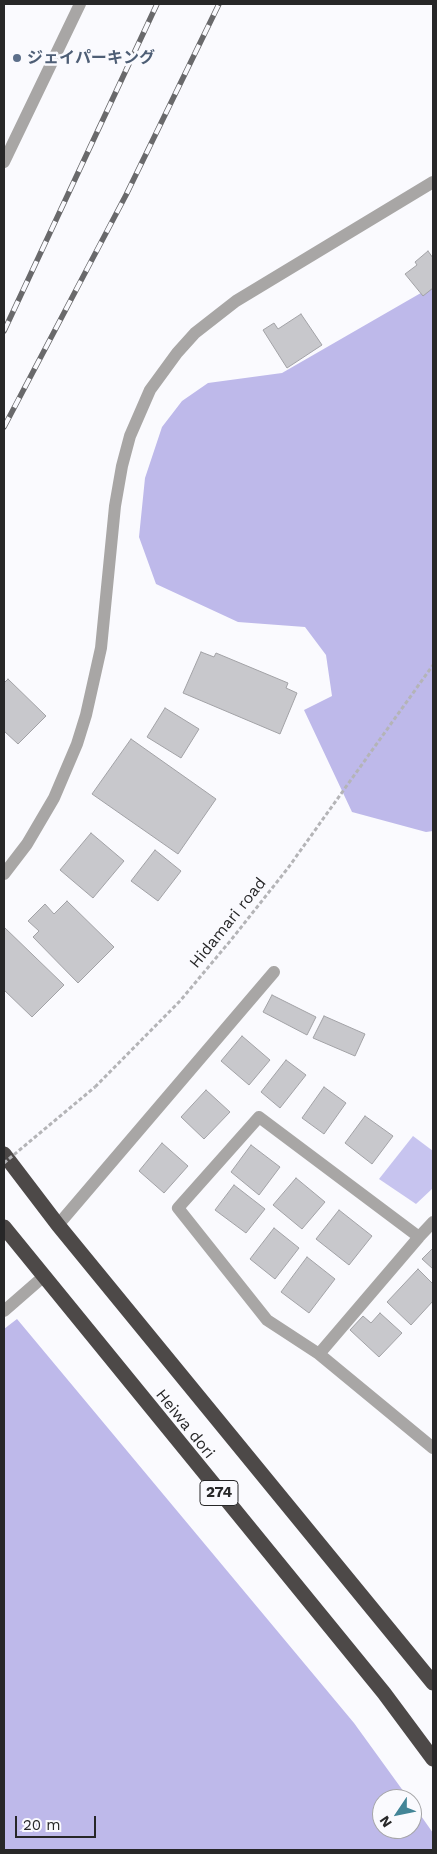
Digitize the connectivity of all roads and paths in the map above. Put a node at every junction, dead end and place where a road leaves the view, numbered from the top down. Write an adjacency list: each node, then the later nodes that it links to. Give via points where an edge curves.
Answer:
1 (80, 4): 2 (street)
2 (4, 162)
3 (433, 182): 5 (street, via 236,301 196,333 150,390 130,436 122,466 101,648 78,744 54,798 27,844)
4 (433, 665): 8 (path, Hidamari road, bridge, via 288,868 180,1001 94,1087)
5 (4, 874)
6 (274, 972): 10 (street)
7 (4, 1154): 10 (highway, Heiwa dori / 274)
8 (4, 1164)
9 (433, 1222): 12 (street)
10 (58, 1225): 17 (highway, Heiwa dori / 274)
11 (4, 1227): 13 (highway, Heiwa dori / 274)
12 (419, 1237): 15 (street); 15 (street, via 259,1117 178,1208 267,1320)
13 (43, 1277): 14 (street); 18 (highway, Heiwa dori / 274, via 384,1694)
14 (4, 1311)
15 (319, 1354): 16 (street)
16 (433, 1448)
17 (433, 1683)
18 (433, 1759)

